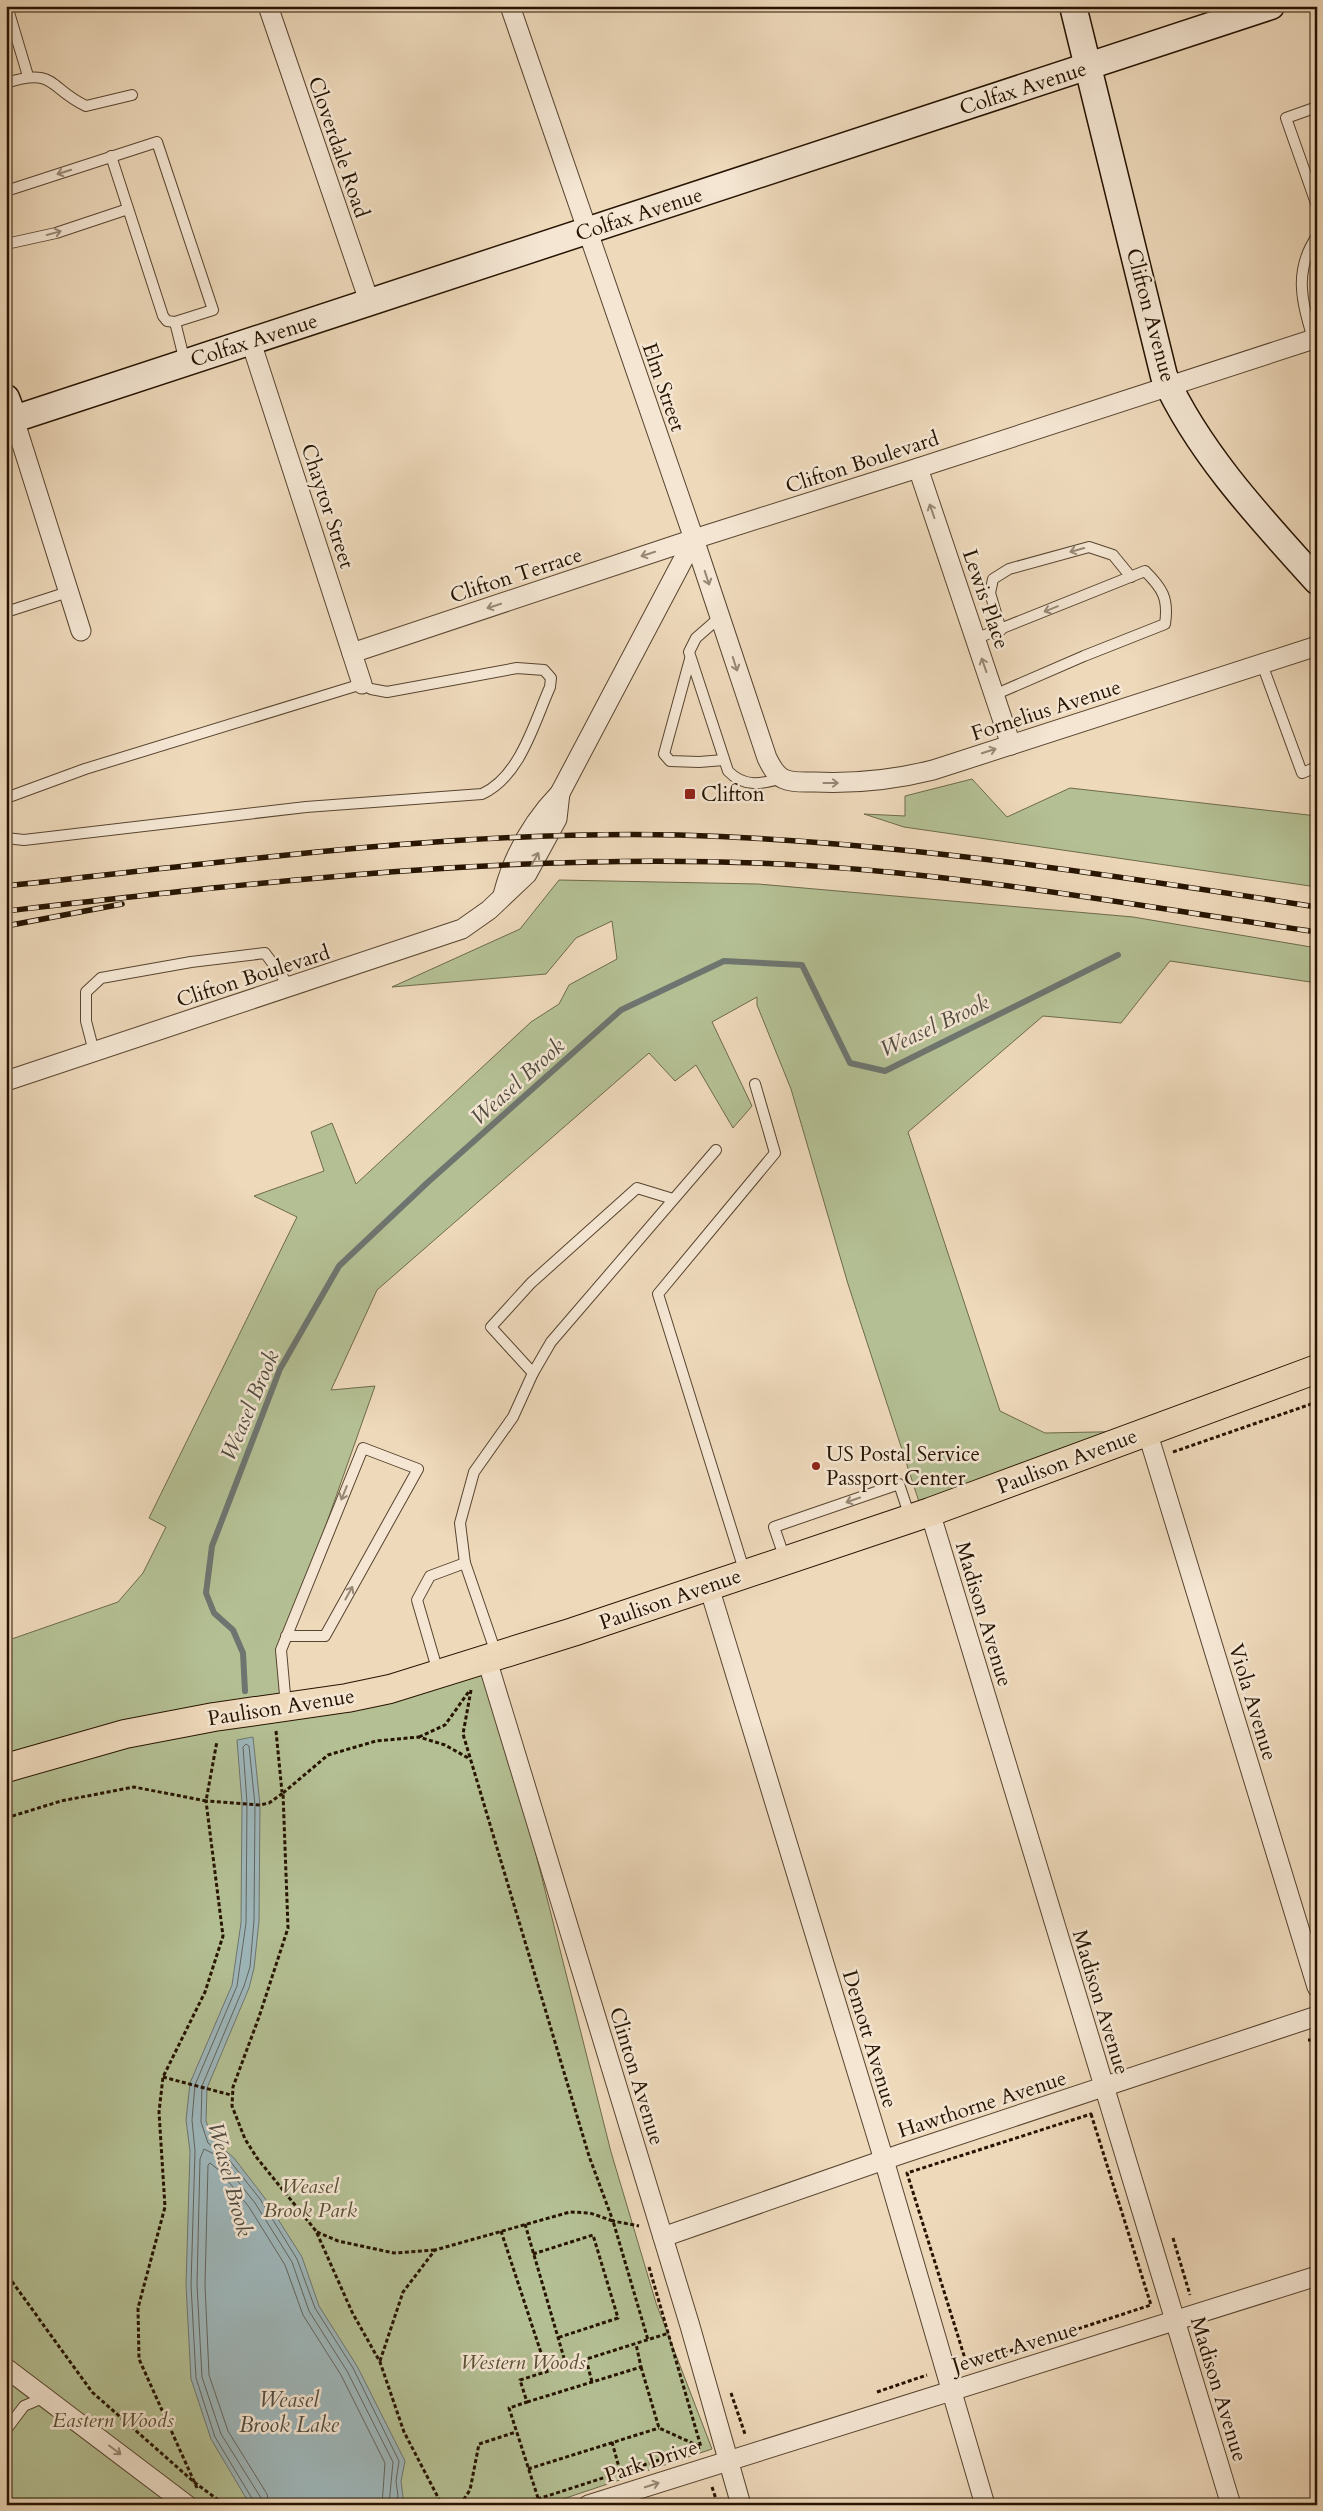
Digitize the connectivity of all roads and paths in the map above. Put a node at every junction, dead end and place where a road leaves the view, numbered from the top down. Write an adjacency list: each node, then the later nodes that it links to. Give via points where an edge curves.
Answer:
1 (7, 6): 7 (lane)
2 (268, 6): 18 (street, Cloverdale Road)
3 (510, 6): 15 (street, Elm Street)
4 (1073, 6): 6 (street, Clifton Avenue)
5 (1271, 6): 6 (street, Colfax Avenue)
6 (1088, 66): 15 (street, Colfax Avenue); 23 (street, Clifton Avenue, via 1158,356)
7 (28, 76): 8 (lane); 9 (lane, via 53,82 86,106)
8 (6, 83)
9 (132, 94)
10 (1317, 107): 13 (lane, via 1286,118)
11 (111, 156): 12 (lane, one-way to 12); 14 (lane); 19 (lane, via 157,142 213,310)
12 (6, 191)
13 (1317, 206)
14 (128, 209): 17 (lane, one-way to 14, via 56,233); 19 (lane, via 163,316 167,321)
15 (586, 232): 18 (street, Colfax Avenue); 26 (street, Elm Street)
16 (1317, 236): 20 (lane, via 1303,264 1300,288)
17 (6, 244)
18 (369, 301): 21 (street, Colfax Avenue)
19 (175, 322): 22 (lane)
20 (1315, 338): 23 (street, Clifton Boulevard)
21 (251, 342): 22 (street, Colfax Avenue); 36 (street, Chaytor Street)
22 (185, 363): 24 (street, Colfax Avenue)
23 (1168, 385): 25 (street, Clifton Boulevard); 28 (street, Clifton Avenue, via 1194,431 1232,484)
24 (9, 413): 29 (street)
25 (918, 468): 26 (street, Clifton Boulevard); 34 (street, Lewis Place, one-way to 25)
26 (694, 539): 31 (street, Elm Street, one-way to 31); 36 (street, Clifton Terrace, one-way to 36); 47 (street, Clifton Boulevard, via 560,793 557,819 527,874 489,910 462,929)
27 (1130, 577): 32 (lane, one-way to 32); 32 (lane, one-way to 32, via 1113,555 1090,547 1008,569 993,579 990,594); 40 (lane, via 1145,571 1161,588 1167,610 1165,624)
28 (1317, 581)
29 (68, 592): 30 (lane); 33 (street)
30 (6, 612)
31 (720, 617): 37 (lane, via 696,638 689,652); 44 (street, Elm Street, one-way to 44, via 767,758 773,770)
32 (1001, 630): 34 (lane)
33 (81, 631)
34 (975, 639): 40 (street, Lewis Place, one-way to 34)
35 (1317, 646): 38 (street, Fornelius Avenue)
36 (352, 653): 39 (street, Chaytor Street)
37 (690, 659): 42 (lane); 42 (lane, via 664,754 670,761)
38 (1262, 664): 41 (street, Fornelius Avenue); 43 (lane, via 1302,773)
39 (362, 684): 45 (lane, via 85,769); 46 (lane, via 387,692 517,668 544,670 551,678 520,754 502,780 482,794 306,808 24,840)
40 (994, 695): 41 (street, Lewis Place)
41 (1010, 745): 44 (street, Fornelius Avenue, one-way to 41, via 794,782 830,783 899,778)
42 (724, 760): 44 (lane, via 728,771 742,781 759,784)
43 (1317, 767)
44 (783, 778)
45 (6, 798)
46 (6, 838)
47 (290, 987): 48 (street, Clifton Boulevard); 48 (lane, via 265,953 101,978 86,992 86,1021)
48 (94, 1052): 49 (street, Clifton Boulevard)
49 (6, 1082)
50 (755, 1084): 61 (lane, via 775,1153 658,1294)
51 (716, 1150): 52 (lane)
52 (673, 1199): 54 (lane, via 551,1342); 54 (lane, via 638,1188 531,1283 491,1327)
53 (1317, 1369): 56 (main road, Paulison Avenue)
54 (533, 1373): 60 (lane, via 513,1417 474,1472 460,1523)
55 (1317, 1402): 57 (path, via 1171,1453)
56 (1146, 1431): 58 (main road, Paulison Avenue); 76 (street, Viola Avenue)
57 (1174, 1462)
58 (920, 1515): 59 (main road, Paulison Avenue); 59 (lane, one-way to 59, via 899,1484 774,1527); 81 (street, Madison Avenue)
59 (786, 1561): 61 (main road, Paulison Avenue)
60 (465, 1563): 64 (lane); 65 (lane, via 430,1576 417,1600)
61 (745, 1574): 62 (main road, Paulison Avenue)
62 (708, 1587): 64 (main road, Paulison Avenue); 83 (street, Demott Avenue)
63 (286, 1636): 63 (lane, one-way to 63, via 325,1636 418,1469 362,1448); 68 (lane, via 280,1650)
64 (492, 1658): 65 (main road, Paulison Avenue); 93 (street, Clinton Avenue)
65 (438, 1675): 68 (main road, Paulison Avenue)
66 (464, 1689): 67 (path, via 473,1685)
67 (476, 1695)
68 (286, 1719): 72 (main road, Paulison Avenue, via 214,1717 125,1734); 73 (path, via 276,1731)
69 (419, 1737): 71 (path, via 445,1745); 71 (path, via 445,1725 470,1690 463,1734); 73 (path, via 376,1741 328,1756)
70 (217, 1741): 74 (path)
71 (470, 1759): 86 (path, via 589,2156)
72 (6, 1768)
73 (282, 1793): 74 (path, via 269,1803 260,1805); 82 (path, via 288,1928)
74 (206, 1801): 75 (path, via 134,1787 61,1801); 80 (path, via 223,1936 205,1992)
75 (6, 1818)
76 (1317, 1987)
77 (1317, 2016): 81 (street, Hawthorne Avenue)
78 (1302, 2042): 79 (path, via 1311,2040)
79 (1317, 2058)
80 (163, 2077): 82 (path); 128 (path, via 160,2122 165,2207 138,2308 139,2359)
81 (1104, 2087): 83 (street, Hawthorne Avenue); 101 (street, Madison Avenue)
82 (231, 2095): 90 (path, via 245,2139)
83 (884, 2160): 93 (street, Hawthorne Avenue); 115 (street, Demott Avenue)
84 (907, 2173): 84 (path, via 1091,2114 1151,2306 967,2365)
85 (635, 2217): 92 (path)
86 (613, 2221): 87 (path, via 590,2213 570,2212); 88 (path); 104 (path)
87 (525, 2224): 91 (path); 95 (path)
88 (628, 2225)
89 (1170, 2230): 100 (path)
90 (316, 2231): 94 (path, via 338,2241 394,2253); 107 (path, via 352,2312)
91 (502, 2232): 94 (path); 112 (path)
92 (640, 2235)
93 (663, 2237): 125 (street, Clinton Avenue)
94 (435, 2250): 107 (path, via 403,2292)
95 (533, 2254): 103 (path); 103 (path, via 593,2235 618,2318)
96 (648, 2262): 102 (path)
97 (6, 2270): 98 (path)
98 (7, 2276): 128 (path, via 92,2392)
99 (1317, 2276): 101 (street, Jewett Avenue)
100 (1190, 2295)
101 (1175, 2321): 115 (street, Jewett Avenue); 140 (street, Madison Avenue)
102 (669, 2333): 104 (path); 124 (path)
103 (557, 2338): 108 (path)
104 (648, 2340): 105 (path)
105 (636, 2344): 106 (path); 110 (path)
106 (586, 2359): 108 (path); 113 (path)
107 (380, 2362): 133 (path, via 404,2432)
108 (566, 2365): 112 (path)
109 (924, 2366): 116 (path, via 927,2375)
110 (641, 2367): 113 (path); 119 (path)
111 (6, 2368): 117 (street)
112 (547, 2371): 118 (path, via 520,2380)
113 (592, 2382): 118 (path)
114 (730, 2388): 122 (path, via 745,2434)
115 (950, 2390): 125 (street, Jewett Avenue); 139 (street, Demott Avenue)
116 (873, 2393)
117 (45, 2397): 120 (lane, via 24,2406); 130 (street, one-way to 130)
118 (527, 2402): 121 (path, via 509,2408)
119 (659, 2428): 123 (path); 124 (path)
120 (6, 2430)
121 (516, 2432): 126 (path); 134 (path, via 479,2444 470,2490)
122 (754, 2432)
123 (612, 2442): 126 (path); 127 (path)
124 (702, 2447): 127 (path)
125 (727, 2461): 136 (street, Park Drive, one-way to 125); 138 (street, Clinton Avenue)
126 (528, 2469): 131 (path)
127 (620, 2471): 131 (path)
128 (194, 2482): 130 (path); 132 (path)
129 (713, 2487): 137 (path)
130 (192, 2497)
131 (538, 2498): 135 (path)
132 (225, 2505)
133 (442, 2505)
134 (460, 2505)
135 (519, 2505)
136 (588, 2505)
137 (718, 2505)
138 (741, 2505)
139 (985, 2505)
140 (1231, 2505)

